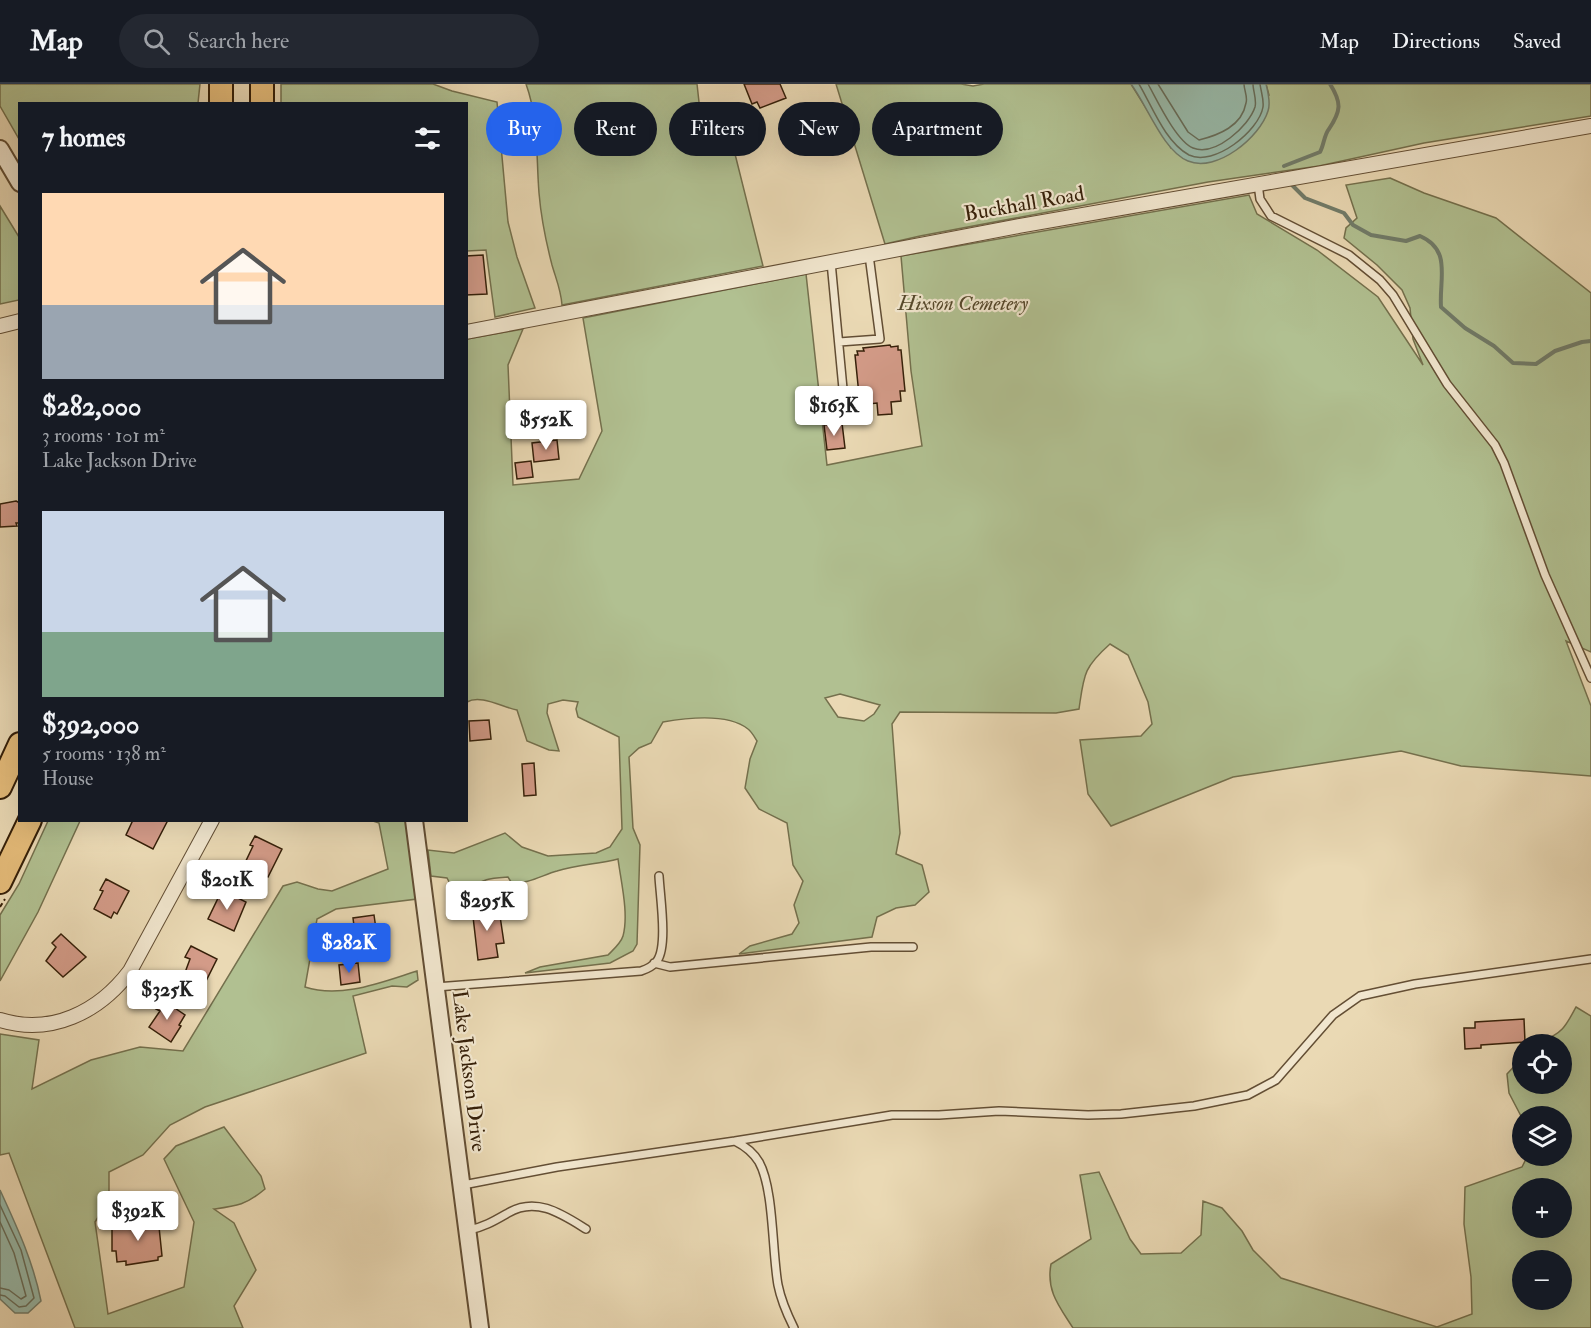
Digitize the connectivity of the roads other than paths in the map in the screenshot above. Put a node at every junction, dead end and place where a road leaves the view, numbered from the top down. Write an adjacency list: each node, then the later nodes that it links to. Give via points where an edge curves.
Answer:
1 (221, 84): 3 (highway)
2 (262, 84): 4 (highway)
3 (221, 102)
4 (262, 102)
5 (1591, 126): 8 (street, Buckhall Road)
6 (0, 148): 7 (street)
7 (18, 180)
8 (1257, 184): 9 (street, Buckhall Road); 16 (lane, via 1260,199 1271,216 1349,255 1380,280 1407,315 1447,384 1495,445)
9 (869, 254): 10 (street, Buckhall Road); 14 (lane, via 880,339)
10 (831, 262): 13 (street, Buckhall Road); 14 (lane)
11 (18, 322): 12 (street)
12 (0, 326)
13 (468, 332)
14 (838, 342): 15 (lane)
15 (845, 410)
16 (1591, 678)
17 (18, 748): 18 (highway)
18 (0, 787)
19 (29, 822): 23 (highway)
20 (211, 822): 28 (street, via 118,987 104,1000 69,1019 30,1024)
21 (414, 822): 27 (street, Lake Jackson Drive)
22 (659, 876): 26 (lane, via 662,945)
23 (0, 882)
24 (913, 947): 26 (lane, via 871,946 670,967)
25 (1591, 959): 29 (lane, via 1415,984 1360,996 1333,1015 1276,1080 1248,1095 1121,1114 999,1111 892,1115)
26 (654, 963): 27 (lane, via 641,971)
27 (436, 987): 30 (street, Lake Jackson Drive)
28 (0, 1020)
29 (735, 1142): 30 (lane, via 557,1167); 34 (lane, via 753,1153 760,1163 778,1285)
30 (461, 1186): 32 (street, Lake Jackson Drive)
31 (586, 1229): 32 (lane, via 550,1208 535,1206 522,1207 480,1228)
32 (466, 1230): 33 (street, Lake Jackson Drive)
33 (480, 1328)
34 (794, 1328)

